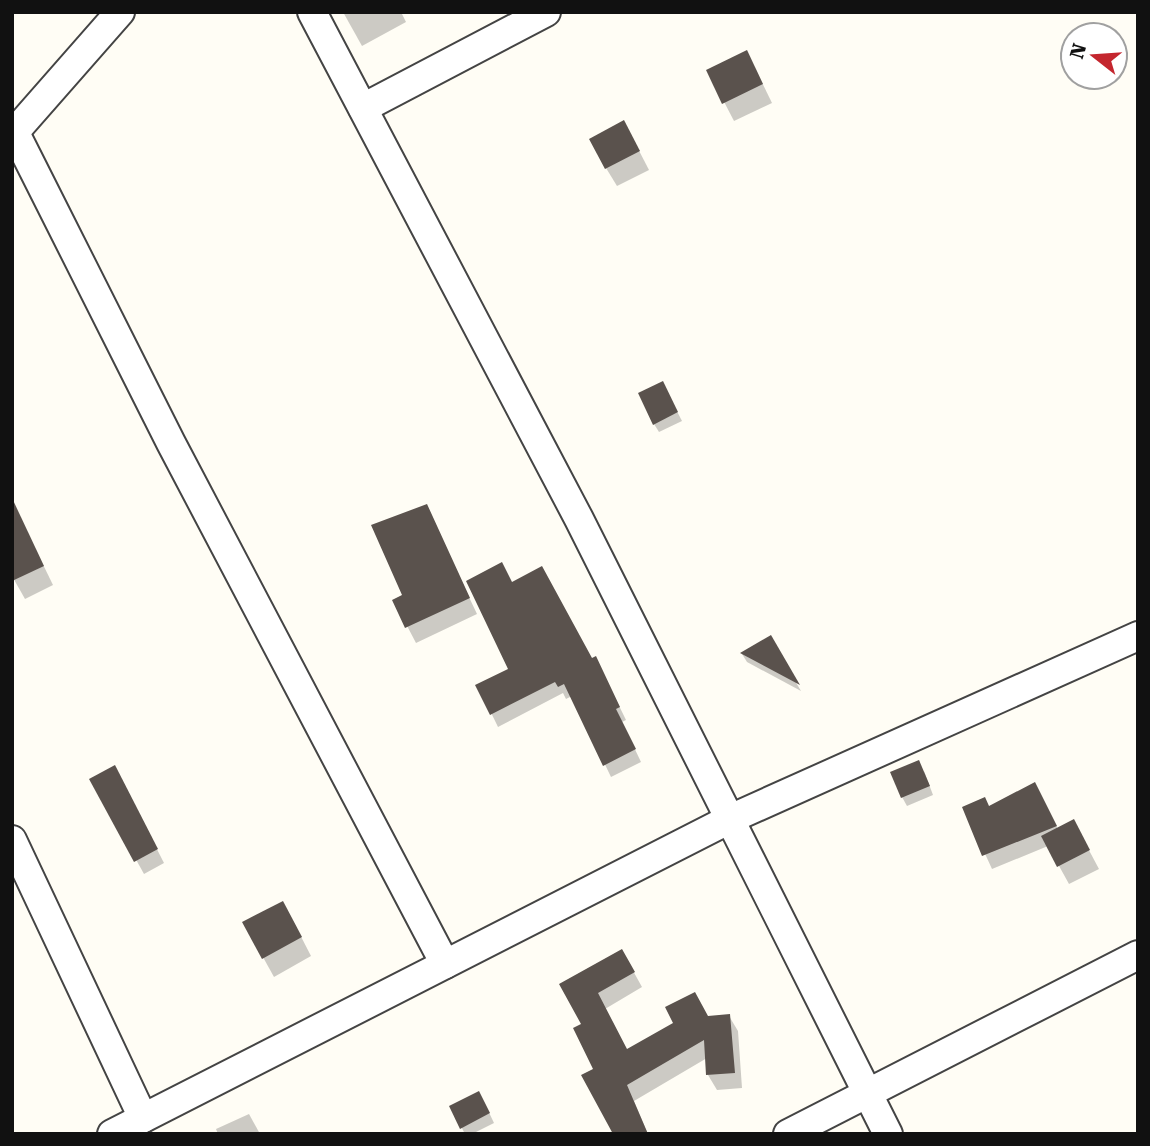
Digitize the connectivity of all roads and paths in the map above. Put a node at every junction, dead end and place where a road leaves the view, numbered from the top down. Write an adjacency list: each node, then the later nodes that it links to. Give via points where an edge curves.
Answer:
1 (120, 12): 5 (street)
2 (312, 12): 4 (street)
3 (546, 12): 4 (street)
4 (363, 108): 7 (street)
5 (13, 131): 10 (street)
6 (1138, 636): 7 (street)
7 (730, 819): 10 (street); 11 (street)
8 (12, 840): 12 (street)
9 (1138, 955): 11 (street)
10 (445, 964): 12 (street)
11 (867, 1092): 14 (street); 15 (street)
12 (143, 1118): 13 (street)
13 (112, 1134)
14 (788, 1134)
15 (888, 1134)

